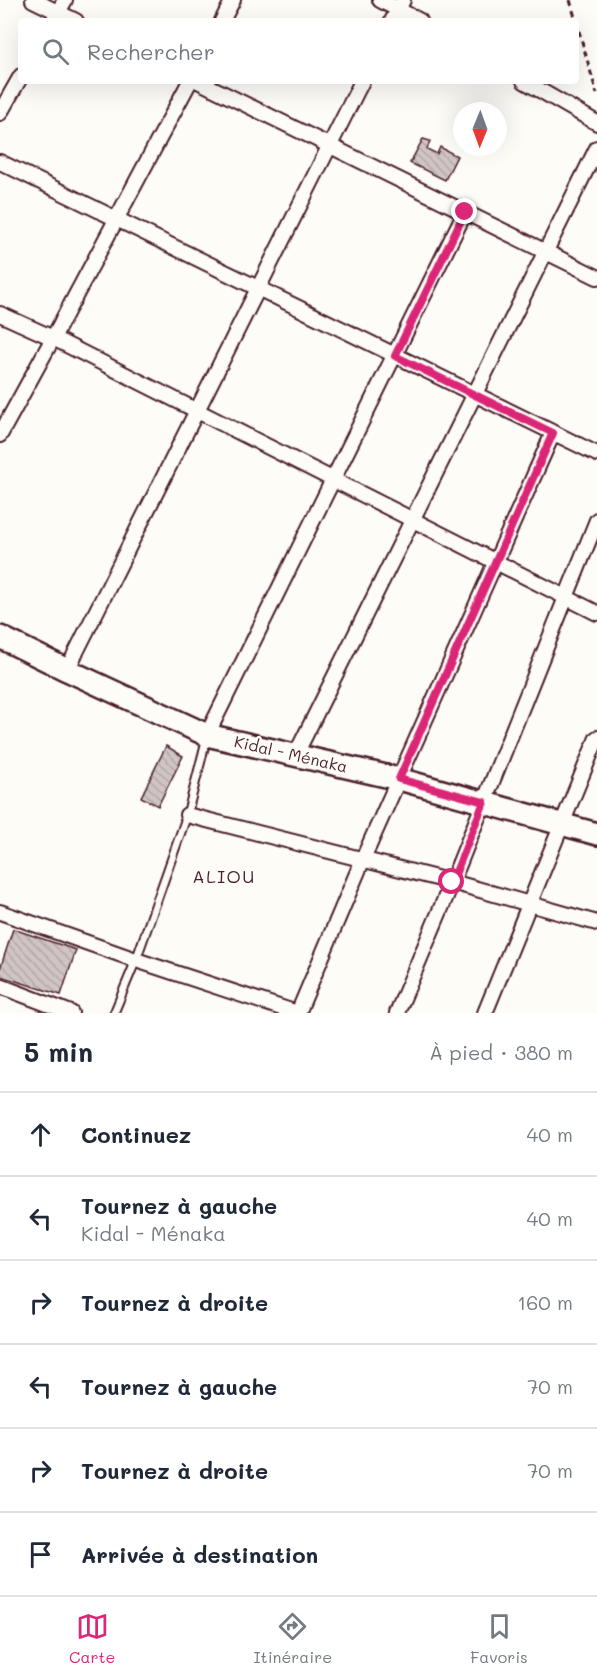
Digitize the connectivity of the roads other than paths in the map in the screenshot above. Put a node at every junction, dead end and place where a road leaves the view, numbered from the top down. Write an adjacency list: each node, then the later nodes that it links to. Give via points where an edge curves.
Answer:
1 (33, 0): 5 (street)
2 (233, 0): 6 (street)
3 (380, 0): 4 (street)
4 (398, 10): 7 (street)
5 (59, 11)
6 (224, 18)
7 (414, 18)
8 (18, 81): 13 (street)
9 (188, 84): 19 (street)
10 (204, 84): 15 (street)
11 (361, 84): 15 (street)
12 (529, 84): 14 (street)
13 (0, 113)
14 (597, 123)
15 (330, 146): 18 (street); 22 (street)
16 (597, 148): 20 (street)
17 (0, 162): 19 (street)
18 (465, 212): 20 (street); 25 (street)
19 (117, 219): 22 (street); 24 (street)
20 (546, 252): 21 (street); 26 (street)
21 (597, 277)
22 (259, 289): 25 (street); 27 (street)
23 (0, 314): 24 (street)
24 (53, 338): 27 (street); 29 (street)
25 (395, 356): 26 (street); 31 (street)
26 (475, 394): 28 (street); 32 (street)
27 (198, 411): 31 (street); 38 (street)
28 (553, 433): 30 (street); 34 (street)
29 (0, 435)
30 (597, 454)
31 (334, 480): 32 (street); 39 (street)
32 (412, 520): 34 (street); 41 (street)
33 (597, 520): 35 (street)
34 (496, 561): 35 (street); 42 (street)
35 (566, 597): 36 (street); 43 (street)
36 (597, 613)
37 (0, 637): 38 (main road, Kidal - Ménaka)
38 (67, 670): 39 (main road, Kidal - Ménaka)
39 (207, 735): 41 (main road, Kidal - Ménaka); 44 (lane)
40 (597, 738): 45 (street)
41 (295, 756): 42 (main road, Kidal - Ménaka)
42 (399, 779): 43 (main road, Kidal - Ménaka); 47 (street)
43 (484, 802): 45 (main road, Kidal - Ménaka); 48 (street)
44 (187, 815): 47 (street); 52 (lane)
45 (563, 824): 46 (main road, Kidal - Ménaka); 49 (street)
46 (597, 834)
47 (363, 859): 48 (street); 56 (street)
48 (452, 882): 49 (street); 57 (street)
49 (530, 903): 51 (street); 58 (street)
50 (0, 912): 52 (street)
51 (597, 923)
52 (136, 960): 55 (lane); 56 (street)
53 (0, 986): 54 (street)
54 (71, 1013)
55 (114, 1013)
56 (297, 1013)
57 (397, 1013)
58 (485, 1013)

